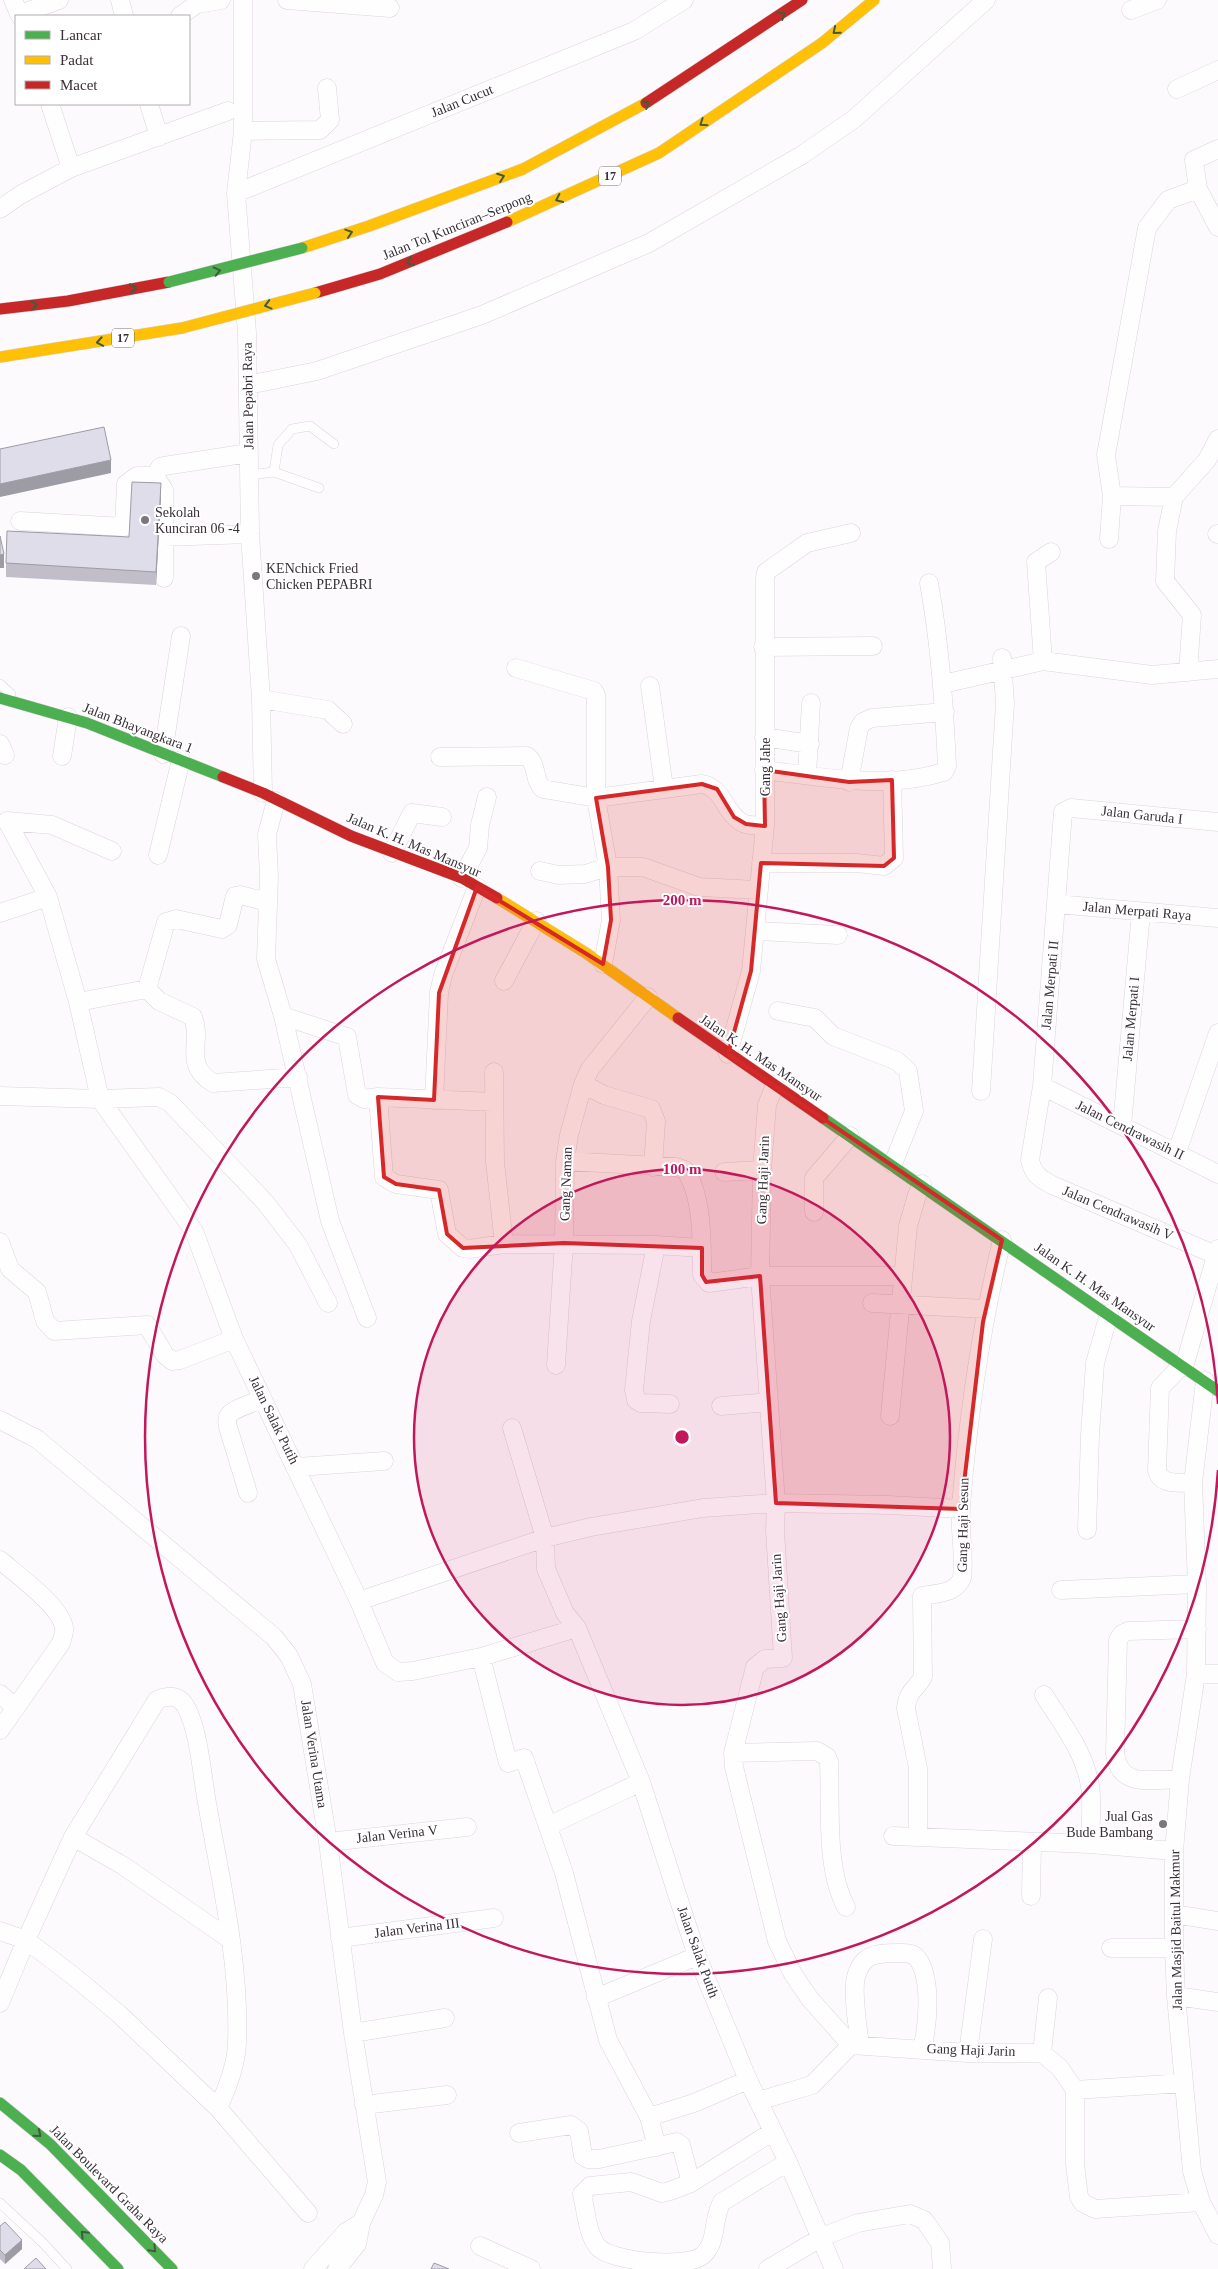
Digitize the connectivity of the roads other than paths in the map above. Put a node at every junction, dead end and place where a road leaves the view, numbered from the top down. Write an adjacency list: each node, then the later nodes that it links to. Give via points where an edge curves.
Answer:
1 (59, 0): 12 (street)
2 (120, 0): 14 (street)
3 (221, 0): 15 (street, via 197,4)
4 (243, 0): 22 (street, Jalan Pepabri Raya)
5 (287, 0): 11 (street)
6 (802, 0): 30 (main road, Jalan Tol Kunciran–Serpong, one-way to 6, bridge, via 68,301 169,282 302,248 523,169 634,111)
7 (874, 0): 31 (main road, Jalan Tol Kunciran–Serpong / 17, one-way to 31, bridge, via 822,43 659,153 535,210 380,274 182,328)
8 (986, 0): 32 (street, via 854,119 802,155 649,243 482,315 317,370)
9 (1157, 0): 13 (street)
10 (679, 2): 27 (street, Jalan Cucut, via 634,31)
11 (390, 8)
12 (18, 10)
13 (1131, 10)
14 (124, 15)
15 (181, 15)
16 (1218, 70): 18 (street)
17 (328, 88): 22 (street, via 330,120 320,130)
18 (1177, 89)
19 (50, 105): 25 (street)
20 (149, 105): 23 (street)
21 (228, 111): 23 (street)
22 (244, 131): 27 (street, Jalan Pepabri Raya)
23 (159, 137): 25 (street)
24 (1218, 149): 26 (street, via 1194,160)
25 (71, 168): 28 (street)
26 (1198, 189): 29 (street); 40 (street, via 1168,200 1147,228 1106,455)
27 (236, 194): 32 (street, Jalan Pepabri Raya)
28 (0, 209)
29 (1218, 227)
30 (0, 309)
31 (0, 358)
32 (248, 385): 35 (street, Jalan Pepabri Raya)
33 (1218, 440): 41 (street, via 1207,460)
34 (334, 444): 36 (lane, via 310,426 292,429 278,445)
35 (249, 453): 37 (street, Jalan Pepabri Raya); 38 (street, via 164,466)
36 (274, 472): 37 (lane); 39 (lane)
37 (249, 475): 44 (street, Jalan Pepabri Raya)
38 (154, 476): 42 (street, via 137,476 126,484 124,528); 45 (street, via 164,490)
39 (319, 488)
40 (1112, 496): 41 (street); 46 (street)
41 (1174, 497): 57 (street, via 1167,531 1165,581 1192,615)
42 (20, 522)
43 (851, 533): 52 (street, Gang Jahe, via 807,543 766,572)
44 (250, 534): 45 (street); 62 (street, Jalan Pepabri Raya)
45 (163, 538): 48 (street)
46 (1109, 539)
47 (1050, 552): 53 (street, via 1036,562)
48 (164, 578)
49 (929, 583): 59 (street)
50 (181, 636): 70 (street)
51 (873, 646): 52 (street)
52 (763, 648): 68 (street, Gang Jahe)
53 (1043, 662): 54 (street); 57 (street, via 1152,676)
54 (1003, 665): 59 (street); 117 (street, via 1005,703)
55 (516, 668): 81 (street, via 594,690 597,701)
56 (1218, 669): 57 (street)
57 (1188, 672)
58 (0, 684): 63 (lane)
59 (943, 684): 65 (street)
60 (650, 686): 78 (street)
61 (0, 698): 63 (main road, Jalan Bhayangkara 1)
62 (261, 699): 67 (street, via 328,710); 79 (street, Jalan Pepabri Raya)
63 (18, 702): 66 (main road, Jalan Bhayangkara 1)
64 (811, 703): 69 (street)
65 (945, 712): 76 (street, via 948,766 944,772); 77 (street, via 872,718 863,722 859,728)
66 (68, 717): 70 (main road, Jalan Bhayangkara 1); 71 (street)
67 (343, 724)
68 (764, 737): 69 (street); 74 (street, Gang Jahe)
69 (810, 744): 75 (street)
70 (163, 754): 73 (main road, Jalan Bhayangkara 1)
71 (62, 756)
72 (440, 757): 81 (street, via 527,756 534,763 543,789)
73 (181, 760): 79 (main road, Jalan Bhayangkara 1); 88 (street)
74 (764, 770): 75 (street); 85 (street, Gang Jahe)
75 (807, 775): 77 (street)
76 (892, 780): 77 (street); 89 (street, via 894,858 884,866)
77 (849, 782)
78 (664, 788): 81 (street); 85 (street, via 710,785 717,789 734,817 746,824)
79 (269, 797): 87 (main road, Jalan K. H. Mas Mansyur); 95 (street, Jalan Pepabri Raya)
80 (487, 797): 92 (street)
81 (596, 798): 90 (street)
82 (1066, 809): 84 (street, Jalan Garuda I); 96 (street, Jalan Merpati II, via 1063,812)
83 (442, 816): 87 (street, via 412,813)
84 (1218, 822)
85 (765, 826): 89 (street, Gang Jahe)
86 (112, 851): 94 (street, via 52,825 7,821)
87 (392, 852): 92 (main road, Jalan K. H. Mas Mansyur)
88 (158, 854)
89 (761, 863): 93 (street, Gang Jahe)
90 (608, 867): 91 (street, via 585,874 558,875); 93 (street, via 643,866 699,886); 103 (street, via 610,920)
91 (540, 871)
92 (469, 882): 100 (main road, Jalan K. H. Mas Mansyur); 121 (street, via 439,993)
93 (757, 890): 101 (street, Gang Jahe)
94 (48, 897): 98 (street); 107 (street)
95 (268, 902): 105 (street, via 240,894 235,896 228,925 222,929 176,919 166,922); 109 (street, Jalan Pepabri Raya, via 266,959)
96 (1056, 904): 97 (street, Jalan Merpati Raya); 116 (street, Jalan Merpati II)
97 (1140, 912): 99 (street, Jalan Merpati Raya); 123 (street, Jalan Merpati I)
98 (0, 913)
99 (1218, 918)
100 (536, 921): 103 (main road, Jalan K. H. Mas Mansyur); 104 (street)
101 (755, 931): 102 (street); 111 (street, Gang Jahe, via 751,971)
102 (838, 935)
103 (603, 964): 106 (main road, Jalan K. H. Mas Mansyur)
104 (504, 981)
105 (147, 989): 107 (street); 113 (street, via 158,1001 193,1017 196,1062 202,1076 213,1083)
106 (648, 998): 111 (main road, Jalan K. H. Mas Mansyur); 114 (street, Gang Naman, via 590,1069)
107 (78, 1002): 120 (street)
108 (778, 1011): 128 (street, via 814,1018 833,1036 896,1061 908,1071 914,1111)
109 (283, 1016): 113 (street, Jalan Pepabri Raya); 119 (street, via 347,1037 358,1095 364,1099)
110 (1218, 1033): 125 (street)
111 (728, 1054): 115 (main road, Jalan K. H. Mas Mansyur)
112 (494, 1072): 122 (street)
113 (298, 1078): 149 (street, Jalan Pepabri Raya, via 330,1221)
114 (583, 1084): 127 (street, Gang Naman); 129 (street, via 604,1095 650,1110 656,1121)
115 (774, 1085): 124 (main road, Jalan K. H. Mas Mansyur); 130 (street, Gang Haji Jarin, via 767,1105)
116 (1042, 1086): 123 (street, Jalan Cendrawasih II); 126 (street, Jalan Merpati II)
117 (981, 1091)
118 (0, 1096): 120 (street)
119 (378, 1097): 121 (street); 138 (street, via 384,1177 396,1184 439,1190 447,1234 463,1248)
120 (100, 1099): 144 (street, via 159,1097 170,1103 265,1202 298,1245); 150 (street, Jalan Salak Putih, via 194,1231)
121 (434, 1100): 122 (street)
122 (494, 1102): 138 (street, via 495,1162)
123 (1122, 1126): 125 (street, Jalan Cendrawasih II)
124 (850, 1136): 128 (main road, Jalan K. H. Mas Mansyur); 134 (street, via 814,1178)
125 (1177, 1152): 132 (street, Jalan Cendrawasih II)
126 (1030, 1160): 141 (street, Jalan Cendrawasih V, via 1032,1171 1038,1178 1052,1185 1209,1252)
127 (565, 1161): 129 (street); 137 (street, Gang Naman)
128 (892, 1164): 133 (main road, Jalan K. H. Mas Mansyur)
129 (653, 1167): 140 (street, via 676,1167 685,1170 690,1178)
130 (762, 1170): 131 (street); 142 (street, Gang Haji Jarin)
131 (724, 1172)
132 (1218, 1174)
133 (922, 1184): 135 (main road, Jalan K. H. Mas Mansyur); 143 (street, via 908,1226)
134 (814, 1212)
135 (1002, 1240): 147 (street, Gang Haji Sesun); 148 (main road, Jalan K. H. Mas Mansyur)
136 (0, 1242): 150 (street, via 10,1269 37,1292 45,1321 54,1331 147,1325 172,1361)
137 (564, 1243): 138 (street); 139 (street); 151 (street, Gang Naman)
138 (504, 1244)
139 (656, 1244): 140 (street); 156 (street, via 641,1321 634,1390 636,1400 641,1403)
140 (702, 1248): 142 (street, via 702,1275 706,1282)
141 (1218, 1251): 152 (street)
142 (760, 1276): 143 (street); 155 (street, Gang Haji Jarin)
143 (902, 1276): 146 (street)
144 (328, 1303)
145 (872, 1303): 146 (street)
146 (899, 1304): 147 (street); 158 (street)
147 (986, 1309): 166 (street, Gang Haji Sesun, via 966,1443)
148 (1109, 1314): 152 (main road, Jalan K. H. Mas Mansyur); 167 (street, via 1095,1363)
149 (367, 1318)
150 (234, 1338): 154 (street, Jalan Salak Putih)
151 (556, 1365)
152 (1183, 1366): 153 (main road, Jalan K. H. Mas Mansyur); 163 (street, via 1160,1388 1157,1470 1158,1476 1164,1480)
153 (1211, 1386): 163 (street, Jalan Masjid Baitul Makmur)
154 (263, 1399): 162 (street, Jalan Salak Putih); 164 (street, via 233,1411 227,1420)
155 (769, 1402): 157 (street); 165 (street, Gang Haji Jarin)
156 (670, 1404)
157 (721, 1406)
158 (890, 1416)
159 (0, 1420): 190 (street, Jalan Verina Utama, via 37,1439 274,1637 289,1656 302,1684)
160 (512, 1428): 168 (street, Jalan Salak Putih)
161 (384, 1461): 162 (street)
162 (297, 1467): 172 (street, Jalan Salak Putih)
163 (1194, 1483): 170 (street, Jalan Masjid Baitul Makmur)
164 (248, 1493)
165 (776, 1503): 166 (street); 168 (street, via 702,1508); 182 (street, Gang Haji Jarin, via 775,1540 783,1658 765,1658 755,1667)
166 (961, 1509): 189 (street, Gang Haji Sesun, via 962,1578 954,1590 922,1596 923,1677 907,1698 906,1708 918,1768)
167 (1087, 1530)
168 (545, 1538): 172 (street); 173 (street, Jalan Salak Putih, via 546,1569 565,1613)
169 (0, 1560): 180 (street, via 47,1600 64,1628 61,1643)
170 (1197, 1584): 171 (street); 174 (street, Jalan Masjid Baitul Makmur)
171 (1061, 1590)
172 (359, 1601): 175 (street, Jalan Salak Putih, via 385,1663 398,1672)
173 (576, 1628): 175 (street, Jalan Salak Putih); 184 (street, Jalan Salak Putih)
174 (1197, 1629): 176 (street, Jalan Masjid Baitul Makmur); 183 (street, via 1128,1631 1118,1640 1115,1753 1119,1769 1129,1778)
175 (481, 1656): 185 (street, via 508,1763 524,1758)
176 (1196, 1674): 177 (street); 183 (street, Jalan Masjid Baitul Makmur)
177 (1218, 1674)
178 (0, 1694): 180 (street)
179 (1044, 1696): 192 (street, via 1086,1768 1090,1787)
180 (16, 1708): 181 (street)
181 (0, 1730)
182 (733, 1753): 195 (street, via 817,1751 828,1757 832,1863 838,1893); 214 (street, Gang Haji Jarin, via 738,1789 777,1941 810,1999)
183 (1180, 1779): 193 (street, Jalan Masjid Baitul Makmur)
184 (641, 1782): 185 (street); 206 (street, Jalan Salak Putih)
185 (548, 1826): 208 (street, via 564,1873)
186 (467, 1827): 190 (street, Jalan Verina V)
187 (894, 1836): 189 (street)
188 (73, 1837): 202 (street); 203 (street, via 122,1865); 203 (street, via 157,1700 167,1695 180,1700 186,1707 196,1740)
189 (918, 1838): 191 (street)
190 (328, 1842): 200 (street, Jalan Verina Utama)
191 (1032, 1843): 192 (street); 194 (street)
192 (1090, 1844): 193 (street)
193 (1174, 1851): 196 (street, Jalan Masjid Baitul Makmur)
194 (1031, 1896)
195 (846, 1908)
196 (1174, 1914): 198 (street); 205 (street, Jalan Masjid Baitul Makmur)
197 (494, 1918): 200 (street, Jalan Verina III)
198 (1218, 1921)
199 (0, 1931): 202 (street)
200 (340, 1938): 213 (street, Jalan Verina Utama)
201 (983, 1939): 216 (street)
202 (26, 1940): 211 (street); 225 (street, via 119,2014)
203 (231, 1940): 225 (street, via 237,2046 231,2080)
204 (1111, 1948): 205 (street)
205 (1174, 1948): 207 (street, Jalan Masjid Baitul Makmur)
206 (697, 1956): 208 (street); 218 (street, Jalan Salak Putih)
207 (1176, 1996): 210 (street); 219 (street, Jalan Masjid Baitul Makmur)
208 (596, 1998): 226 (street, via 608,2040)
209 (1048, 1998): 217 (street)
210 (1218, 2002)
211 (0, 2003)
212 (445, 2018): 213 (street)
213 (353, 2033): 224 (street, Jalan Verina Utama)
214 (855, 2045): 215 (street, Gang Haji Jarin); 215 (street, via 855,1979 860,1965 878,1952 906,1953 918,1959 924,1972 927,2027); 222 (street, via 812,2085)
215 (922, 2049): 216 (street, Gang Haji Jarin)
216 (968, 2053): 217 (street, Gang Haji Jarin)
217 (1042, 2053): 220 (street, via 1060,2068)
218 (748, 2080): 222 (street, Jalan Salak Putih); 226 (street, via 694,2103)
219 (1184, 2083): 220 (street); 233 (street, Jalan Masjid Baitul Makmur, via 1192,2171)
220 (1075, 2090): 233 (street, via 1076,2164 1079,2197 1083,2203 1095,2209)
221 (447, 2095): 224 (street)
222 (758, 2101): 228 (street, Jalan Salak Putih)
223 (0, 2103): 242 (main road, Jalan Boulevard Graha Raya, one-way to 242, via 50,2144)
224 (364, 2105): 239 (street, Jalan Verina Utama, via 377,2182 361,2223 357,2244)
225 (218, 2108): 235 (street)
226 (649, 2117): 229 (street)
227 (519, 2132): 229 (street, via 571,2125 579,2131 583,2156 588,2159)
228 (772, 2132): 231 (street, Jalan Salak Putih); 232 (street)
229 (657, 2148): 232 (street, via 677,2142 681,2145)
230 (0, 2155): 241 (main road, one-way to 230, via 21,2170)
231 (788, 2162): 232 (street, via 722,2202 710,2248 696,2260 684,2263 622,2258 598,2247 592,2237 582,2194 590,2186 631,2182 662,2193); 237 (street, Jalan Salak Putih)
232 (691, 2183)
233 (1201, 2202): 236 (street, Jalan Masjid Baitul Makmur)
234 (0, 2203): 240 (lane)
235 (308, 2213)
236 (1218, 2235)
237 (822, 2237): 245 (street); 246 (street, Jalan Salak Putih); 247 (street, via 858,2223 910,2214 924,2220 940,2242)
238 (480, 2246): 244 (street)
239 (335, 2262): 243 (street, Jalan Verina Utama)
240 (67, 2269)
241 (118, 2269)
242 (172, 2269)
243 (313, 2269)
244 (531, 2269)
245 (768, 2269)
246 (834, 2269)
247 (942, 2269)

